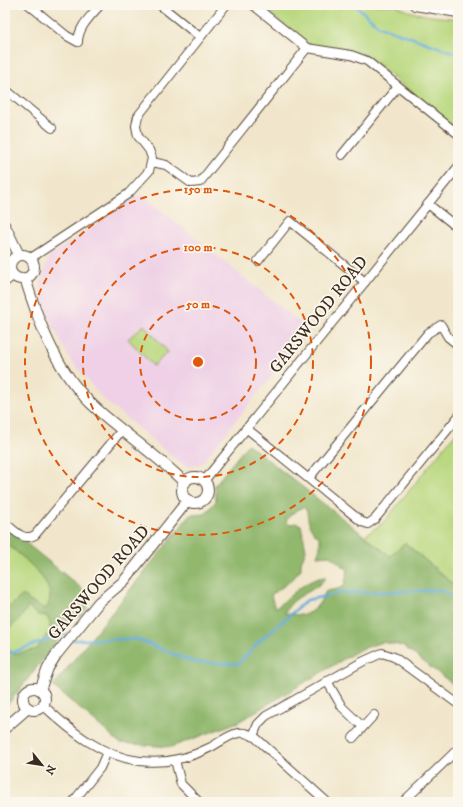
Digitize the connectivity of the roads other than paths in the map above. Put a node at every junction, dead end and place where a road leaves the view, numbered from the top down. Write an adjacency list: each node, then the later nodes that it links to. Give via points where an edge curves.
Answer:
1 (29, 5): 2 (street, via 78,42 83,26)
2 (100, 5)
3 (160, 5): 8 (street)
4 (226, 5): 8 (street)
5 (253, 5): 9 (street)
6 (415, 5): 7 (street)
7 (458, 12)
8 (200, 37): 15 (street, via 138,116 138,136 150,152)
9 (308, 48): 10 (street, via 360,57); 15 (street, via 200,184 191,183 166,165)
10 (398, 86): 13 (street); 14 (street)
11 (5, 89): 12 (street)
12 (52, 128)
13 (458, 134)
14 (342, 155)
15 (152, 162): 21 (street, via 149,171 131,192)
16 (458, 167): 17 (street, GARSWOOD ROAD)
17 (428, 204): 19 (street); 26 (street, GARSWOOD ROAD)
18 (5, 226): 20 (street)
19 (458, 228)
20 (19, 255): 21 (street); 23 (street, via 11,262)
21 (31, 258): 24 (street, via 34,268)
22 (258, 261): 26 (street, via 290,221)
23 (14, 275): 24 (street); 25 (street)
24 (25, 278): 30 (street, via 40,326 60,365 83,396)
25 (5, 282)
26 (364, 282): 29 (street, GARSWOOD ROAD)
27 (458, 345): 31 (street, via 448,337 440,325 428,333)
28 (458, 417): 31 (street, via 371,523 362,522)
29 (246, 428): 31 (street); 32 (street, GARSWOOD ROAD)
30 (122, 430): 33 (street); 35 (street, via 37,533 30,537 22,536)
31 (309, 478)
32 (204, 481): 33 (street, via 196,477); 34 (street, via 207,489 205,497 198,502)
33 (185, 482): 34 (street, via 182,490)
34 (188, 500): 37 (street, GARSWOOD ROAD, via 129,576 99,602 56,655)
35 (5, 523)
36 (327, 681): 38 (street, via 384,653 394,657); 42 (street, via 342,707); 44 (street, via 263,718)
37 (40, 690): 39 (street, via 45,697); 40 (street, via 34,688 27,691 23,699)
38 (458, 704)
39 (44, 706): 40 (street, via 36,710); 47 (street, via 85,740)
40 (28, 708): 43 (street)
41 (374, 715): 42 (street)
42 (363, 727): 45 (street)
43 (5, 728)
44 (253, 736): 48 (street, via 243,732 234,734 200,752); 51 (street)
45 (353, 738)
46 (458, 748): 52 (street)
47 (107, 752): 48 (street, via 140,761); 49 (street, via 99,770)
48 (175, 760): 50 (street, via 181,784)
49 (73, 802)
50 (199, 802)
51 (326, 802)
52 (403, 802)

